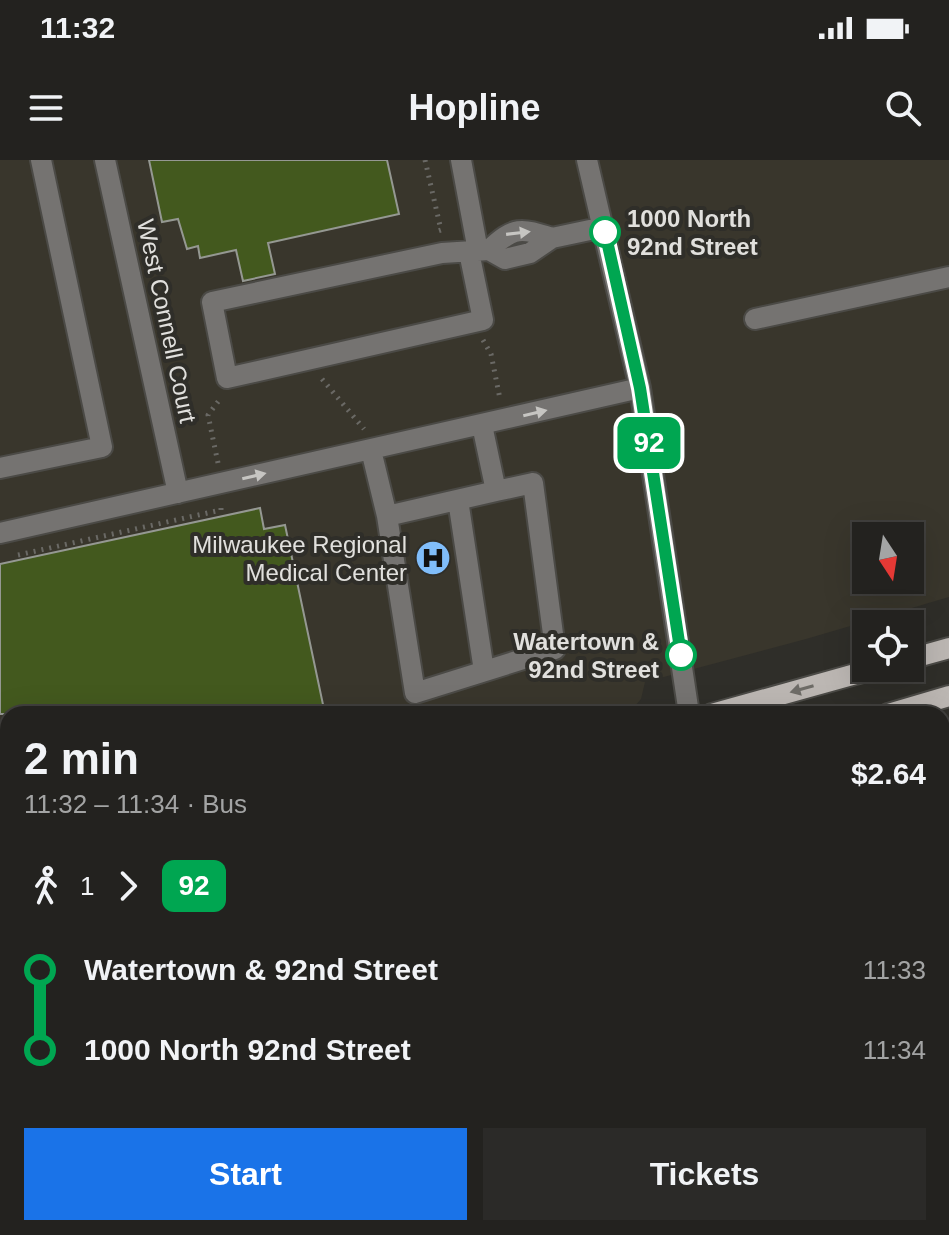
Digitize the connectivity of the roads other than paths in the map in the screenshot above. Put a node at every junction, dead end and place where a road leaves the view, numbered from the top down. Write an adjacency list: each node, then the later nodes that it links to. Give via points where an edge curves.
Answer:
1 (41, 160): 12 (street, via 102,447)
2 (105, 160): 14 (street, West Connell Court)
3 (461, 160): 6 (street)
4 (587, 160): 5 (street)
5 (604, 227): 6 (street, one-way to 5, via 505,259 530,253 552,238); 9 (street)
6 (479, 251): 6 (street, via 442,253 212,302 227,378 483,320)
7 (949, 277): 8 (street)
8 (755, 319)
9 (640, 388): 10 (street, one-way to 9); 23 (street)
10 (482, 425): 11 (street); 13 (street)
11 (370, 442): 14 (street, one-way to 11); 16 (street)
12 (0, 468)
13 (496, 491): 15 (street); 20 (street, via 533,483 555,649)
14 (178, 493): 17 (street)
15 (458, 500): 16 (street); 20 (street)
16 (387, 516): 20 (street, via 415,693)
17 (0, 533)
18 (949, 648): 19 (main road)
19 (924, 655)
20 (484, 671)
21 (852, 675): 24 (main road, one-way to 24)
22 (949, 696): 25 (main road)
23 (688, 706)
24 (741, 706)
25 (915, 706)

